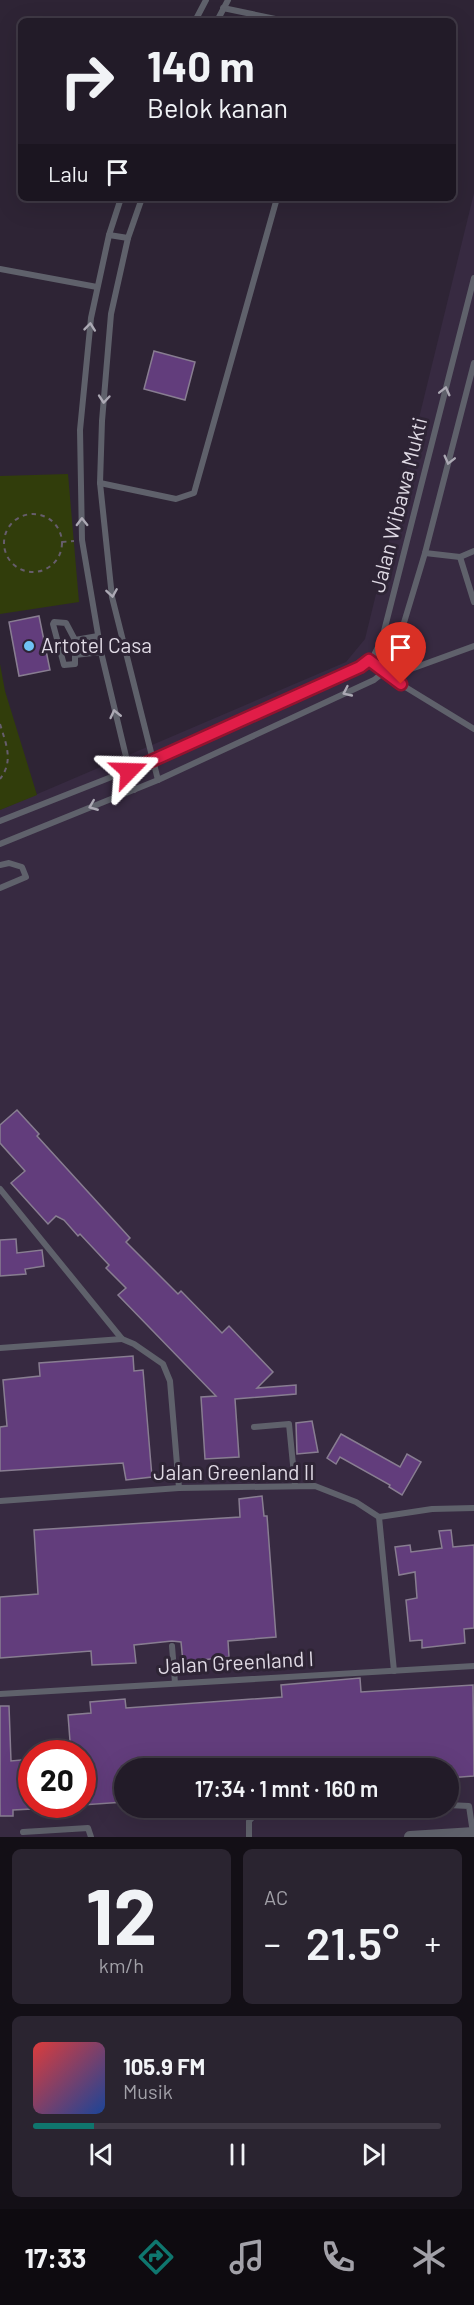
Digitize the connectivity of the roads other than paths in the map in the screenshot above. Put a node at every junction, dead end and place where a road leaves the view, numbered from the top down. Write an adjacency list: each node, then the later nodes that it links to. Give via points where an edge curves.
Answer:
1 (206, 0): 4 (lane)
2 (228, 0): 3 (lane)
3 (223, 8): 5 (lane); 6 (lane)
4 (197, 18)
5 (218, 18)
6 (271, 18)
7 (120, 201): 10 (lane)
8 (141, 201): 11 (lane)
9 (276, 201): 17 (lane, via 194,494 176,499)
10 (109, 235): 11 (lane); 14 (lane)
11 (128, 238): 17 (lane, one-way to 17, via 111,314)
12 (0, 268): 14 (lane)
13 (474, 278): 26 (lane, Jalan Wibawa Mukti, one-way to 13, via 382,639)
14 (98, 287): 23 (lane, one-way to 14, via 82,540 80,430 91,318)
15 (474, 363): 16 (lane, Jalan Wibawa Mukti)
16 (472, 381): 19 (lane, Jalan Wibawa Mukti, one-way to 19)
17 (100, 483): 29 (lane, one-way to 29, via 112,597)
18 (474, 551): 20 (lane)
19 (425, 553): 20 (lane); 27 (lane, Jalan Wibawa Mukti)
20 (459, 557): 21 (lane)
21 (472, 592): 22 (lane)
22 (474, 602)
23 (98, 636): 25 (lane); 25 (lane, via 75,640 66,623 53,624 64,665 75,664 75,656)
24 (474, 646): 27 (lane)
25 (101, 652): 30 (lane, one-way to 25)
26 (369, 660): 27 (lane); 29 (lane)
27 (387, 674): 28 (lane); 31 (lane, one-way to 31)
28 (474, 729)
29 (152, 761): 30 (lane); 31 (lane)
30 (129, 771): 32 (lane); 33 (lane)
31 (158, 780): 32 (lane)
32 (134, 790): 34 (lane, one-way to 34)
33 (0, 821)
34 (0, 844)
35 (0, 865): 36 (lane, via 9,863 22,867 26,873 26,877)
36 (0, 888)
37 (0, 1189): 38 (lane)
38 (122, 1339): 39 (lane); 42 (lane, via 163,1364 170,1381)
39 (0, 1348)
40 (254, 1426): 41 (lane, via 289,1424)
41 (295, 1485): 42 (lane, Jalan Greenland II); 45 (lane, Jalan Greenland II, via 337,1493)
42 (178, 1488): 43 (lane, Jalan Greenland II)
43 (0, 1501)
44 (474, 1508): 45 (lane)
45 (379, 1517): 48 (lane)
46 (172, 1646): 49 (lane)
47 (474, 1666): 48 (lane, Jalan Greenland I)
48 (394, 1671): 49 (lane, Jalan Greenland I)
49 (175, 1683): 50 (lane, Jalan Greenland I)
50 (0, 1694)
51 (459, 1805): 54 (lane, via 469,1806)
52 (252, 1818): 56 (lane)
53 (23, 1832): 55 (lane, via 88,1828)
54 (473, 1833): 57 (street)
55 (91, 1837)
56 (249, 1837)
57 (410, 1837)

